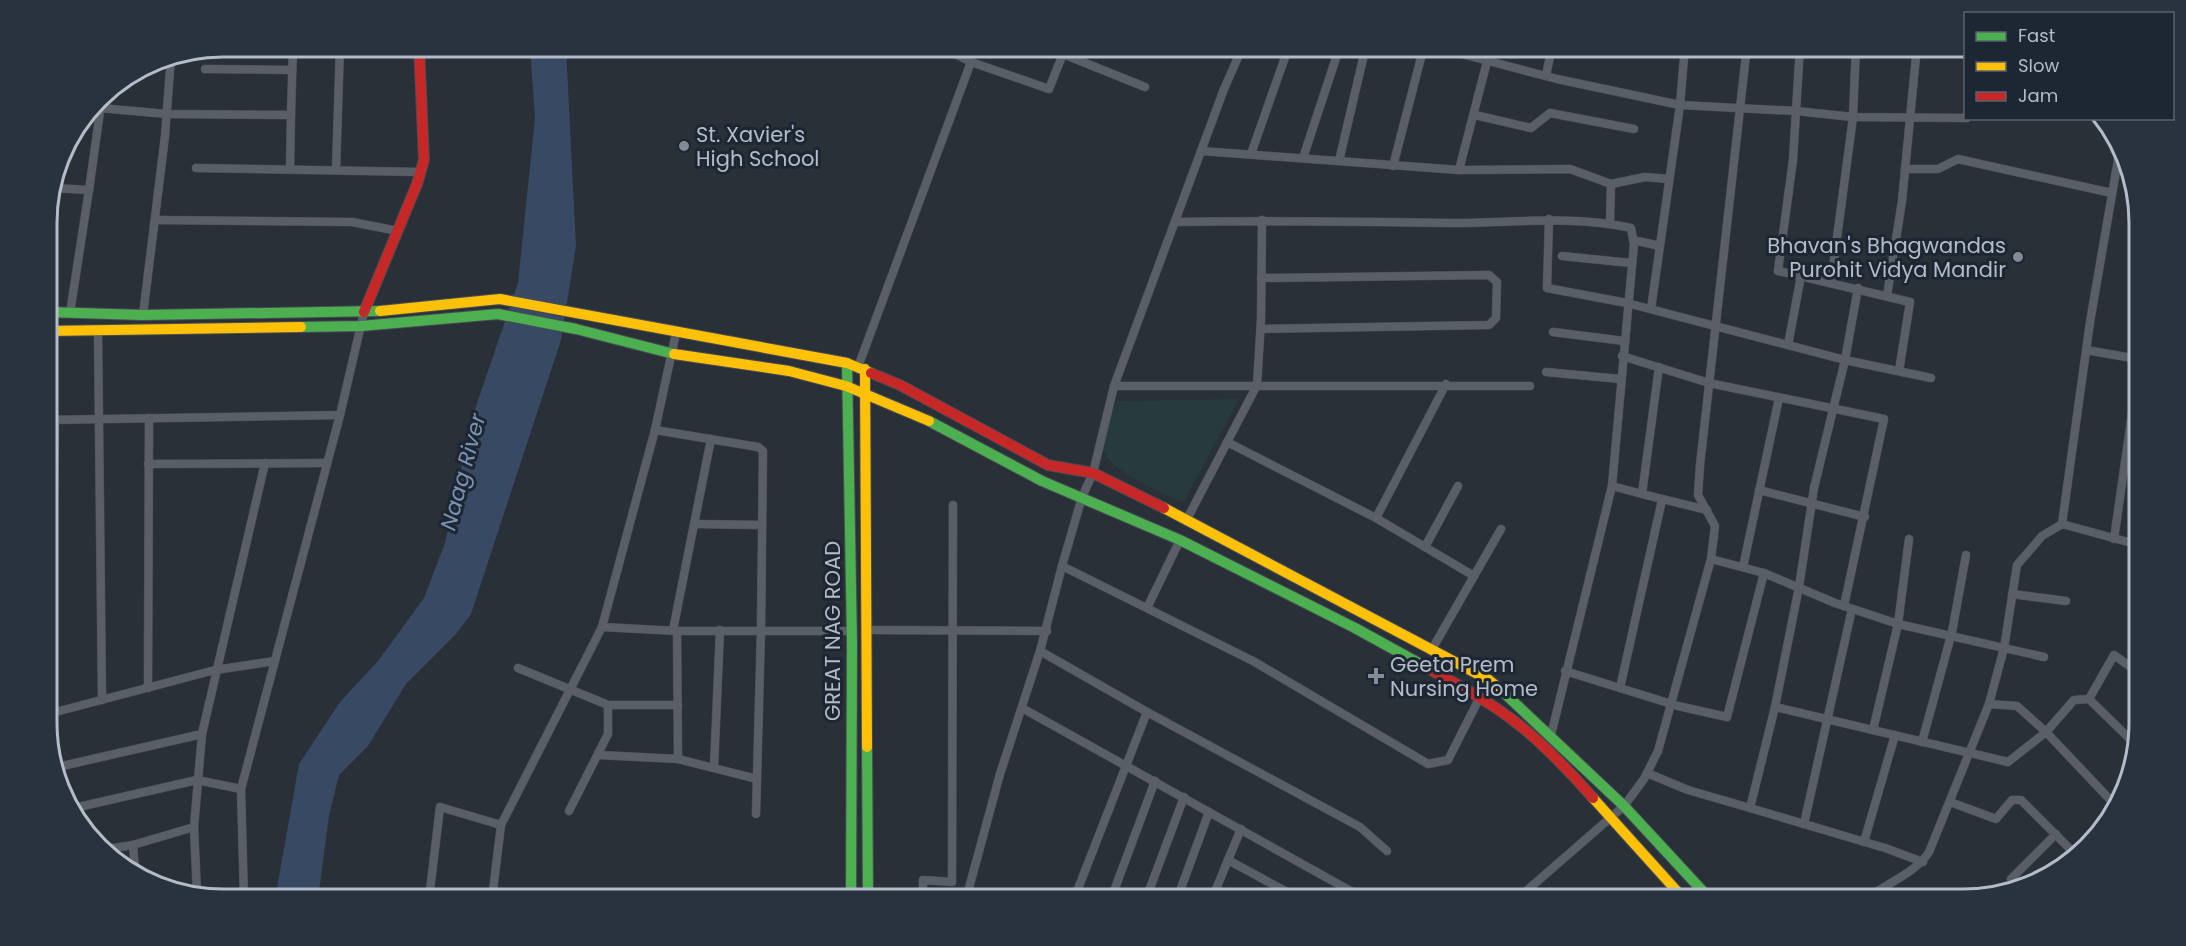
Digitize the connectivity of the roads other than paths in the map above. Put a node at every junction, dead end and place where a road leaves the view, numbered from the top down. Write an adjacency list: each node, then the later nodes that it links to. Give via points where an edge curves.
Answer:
1 (293, 57): 24 (street)
2 (340, 57): 48 (street)
3 (419, 57): 50 (main road, via 424,160)
4 (961, 57): 21 (street)
5 (1062, 57): 21 (street, via 1049,89)
6 (1080, 57): 26 (street)
7 (1239, 57): 39 (street)
8 (1285, 57): 40 (street)
9 (1336, 57): 41 (street)
10 (1363, 57): 42 (street)
11 (1421, 57): 44 (street)
12 (1472, 57): 20 (street)
13 (1488, 57): 20 (street)
14 (1550, 57): 25 (street)
15 (1684, 57): 27 (street)
16 (1746, 57): 29 (street)
17 (1799, 57): 30 (street)
18 (1856, 57): 35 (street)
19 (1916, 57): 37 (street)
20 (1487, 61): 25 (street); 34 (street)
21 (971, 62): 95 (street)
22 (170, 66): 32 (street)
23 (205, 69): 24 (street)
24 (292, 70): 33 (street)
25 (1546, 76): 27 (street)
26 (1145, 87)
27 (1680, 105): 29 (street); 51 (street)
28 (104, 108): 32 (street)
29 (1740, 108): 30 (street); 79 (street)
30 (1796, 111): 35 (street); 66 (street, via 1778,271)
31 (99, 113): 54 (street)
32 (167, 114): 33 (street); 57 (street)
33 (291, 115): 46 (street)
34 (1474, 115): 38 (street, via 1531,128 1550,113); 49 (street)
35 (1853, 117): 37 (street); 68 (street)
36 (1964, 119): 37 (street)
37 (1911, 120): 47 (street)
38 (1634, 129)
39 (1201, 151): 40 (street); 59 (street)
40 (1251, 154): 41 (street)
41 (1304, 158): 42 (street)
42 (1339, 161): 44 (street)
43 (2117, 164): 55 (street)
44 (1394, 166): 49 (street)
45 (196, 168): 46 (street)
46 (290, 169): 48 (street)
47 (1905, 169): 55 (street, via 1938,170 1958,159); 70 (street)
48 (336, 170): 50 (street)
49 (1459, 170): 52 (street, via 1570,169)
50 (420, 172): 61 (main road)
51 (1668, 179): 52 (street, via 1645,177); 63 (street)
52 (1611, 184): 60 (street)
53 (61, 188): 54 (street)
54 (89, 190): 75 (street)
55 (2112, 193): 88 (street)
56 (1549, 219): 58 (street, via 1457,223); 60 (street); 71 (street, via 1547,288)
57 (155, 220): 61 (street, via 352,222); 77 (street)
58 (1262, 220): 59 (street); 67 (street)
59 (1175, 222): 104 (street)
60 (1610, 223): 62 (street, via 1631,228)
61 (398, 231): 74 (main road)
62 (1633, 240): 63 (street); 65 (street)
63 (1660, 246): 72 (street)
64 (1562, 256): 65 (street)
65 (1631, 263): 71 (street)
66 (1801, 276): 68 (street); 87 (street)
67 (1261, 278): 80 (street); 80 (street, via 1489,275 1497,282 1496,318 1489,325)
68 (1831, 283): 69 (street)
69 (1858, 288): 70 (street); 92 (street)
70 (1887, 296): 96 (street, via 1910,302)
71 (1627, 303): 72 (street); 86 (street)
72 (1651, 309): 79 (street)
73 (57, 312): 75 (main road)
74 (364, 312): 77 (main road); 78 (street); 85 (main road, via 500,299)
75 (70, 313): 76 (main road); 82 (main road)
76 (97, 313): 77 (main road); 83 (main road)
77 (144, 315)
78 (361, 326): 83 (main road); 89 (main road, via 498,314); 109 (street)
79 (1715, 326): 87 (street); 100 (street)
80 (1260, 329): 102 (street)
81 (57, 331): 82 (main road)
82 (68, 331): 83 (main road)
83 (98, 332): 111 (street)
84 (1553, 332): 86 (street)
85 (676, 333): 89 (street); 93 (main road)
86 (1624, 341): 90 (street)
87 (1788, 345): 92 (street)
88 (2086, 350): 91 (street); 134 (street)
89 (672, 354): 103 (main road, via 789,371); 113 (street)
90 (1622, 356): 94 (street); 99 (street)
91 (2129, 357)
92 (1845, 360): 96 (street); 108 (street)
93 (847, 363): 95 (main road); 103 (main road, GREAT NAG ROAD)
94 (1659, 367): 100 (street); 124 (street)
95 (862, 368): 106 (main road, GREAT NAG ROAD); 120 (main road, via 1048,465)
96 (1899, 371): 98 (street)
97 (1546, 372): 99 (street)
98 (1931, 378)
99 (1620, 379): 122 (street)
100 (1709, 382): 107 (street); 129 (street, via 1698,495)
101 (1446, 384): 102 (street); 105 (street); 130 (street)
102 (1257, 385): 104 (street); 116 (street)
103 (846, 386): 106 (main road); 159 (main road, GREAT NAG ROAD)
104 (1114, 386): 120 (street)
105 (1530, 386)
106 (864, 392): 125 (main road); 157 (main road, GREAT NAG ROAD)
107 (1779, 398): 108 (street); 123 (street)
108 (1831, 409): 127 (street); 131 (street, via 1884,419)
109 (340, 415): 110 (street); 118 (street)
110 (149, 418): 111 (street); 119 (street)
111 (101, 419): 112 (street); 177 (street)
112 (57, 420)
113 (656, 430): 115 (street); 154 (street)
114 (2129, 435): 138 (street)
115 (711, 439): 133 (street); 135 (street, via 763,451)
116 (1227, 442): 130 (street); 132 (street)
117 (265, 463): 118 (street); 119 (street); 170 (street)
118 (327, 463): 167 (street)
119 (148, 464): 172 (street)
120 (1093, 473): 125 (street); 132 (main road)
121 (1458, 486): 141 (street)
122 (1612, 486): 124 (street); 171 (street)
123 (1759, 490): 127 (street); 145 (street)
124 (1642, 494): 126 (street)
125 (1082, 497): 139 (main road); 144 (street)
126 (1662, 500): 129 (street); 173 (street)
127 (1811, 505): 131 (street); 148 (street)
128 (953, 506): 161 (street)
129 (1707, 510): 143 (street, via 1715,526)
130 (1376, 518): 141 (street)
131 (1865, 518): 151 (street)
132 (1186, 521): 165 (main road)
133 (695, 524): 135 (street); 158 (street)
134 (2062, 524): 138 (street); 149 (street, via 2042,536 2017,565)
135 (762, 525): 156 (street)
136 (1501, 529): 147 (street)
137 (1909, 539): 153 (street)
138 (2114, 539): 140 (street)
139 (1180, 540): 152 (street); 175 (main road, via 1355,628)
140 (2129, 543)
141 (1425, 547): 147 (street)
142 (1966, 555): 162 (street)
143 (1711, 559): 145 (street); 178 (street)
144 (1062, 566): 152 (street); 160 (street)
145 (1743, 567): 146 (street)
146 (1764, 573): 148 (street); 178 (street, via 1727,717)
147 (1474, 576): 165 (street)
148 (1799, 587): 151 (street); 182 (street)
149 (2012, 594): 150 (street); 163 (street)
150 (2066, 601)
151 (1848, 607): 153 (street); 186 (street)
152 (1147, 608): 175 (street, via 1253,661 1428,764 1448,760)
153 (1898, 624): 162 (street); 187 (street)
154 (602, 627): 158 (street); 174 (street)
155 (720, 630): 156 (street); 158 (street); 199 (street)
156 (761, 630): 159 (street); 201 (street)
157 (867, 630): 159 (main road); 161 (street); 236 (main road, GREAT NAG ROAD)
158 (675, 631): 181 (street)
159 (852, 631): 235 (main road, GREAT NAG ROAD)
160 (1047, 631): 161 (street); 164 (street)
161 (953, 632): 229 (street)
162 (1951, 636): 163 (street); 193 (street)
163 (2004, 648): 166 (street); 179 (street)
164 (1040, 651): 183 (street); 185 (street)
165 (1431, 651): 190 (main road, via 1495,684)
166 (2044, 657)
167 (275, 661): 170 (street); 204 (street)
168 (2129, 666): 176 (street, via 2114,656)
169 (518, 668): 174 (street)
170 (216, 670): 172 (street); 189 (street)
171 (1565, 672): 173 (street); 190 (street)
172 (148, 688): 177 (street)
173 (1620, 688): 178 (street)
174 (568, 690): 180 (street); 216 (street)
175 (1480, 697): 214 (main road, via 1518,724)
176 (2089, 699): 188 (street, via 2074,700); 192 (street)
177 (102, 700): 184 (street)
178 (1673, 704): 200 (street)
179 (1989, 704): 188 (street, via 2017,706); 194 (street)
180 (608, 705): 181 (street); 195 (street, via 608,734)
181 (678, 705): 196 (street)
182 (1775, 706): 186 (street); 210 (street)
183 (1022, 708): 197 (street); 230 (street)
184 (57, 712)
185 (1147, 712): 197 (street); 224 (street, via 1360,827)
186 (1828, 719): 187 (street); 215 (street)
187 (1873, 730): 191 (street)
188 (2046, 732): 194 (street, via 2008,762); 206 (street)
189 (202, 734): 198 (street); 202 (street)
190 (1551, 735): 208 (main road)
191 (1895, 735): 193 (street); 220 (street)
192 (2128, 737)
193 (1922, 742): 194 (street)
194 (1969, 753): 207 (street)
195 (599, 755): 196 (street); 211 (street)
196 (678, 759): 199 (street)
197 (1125, 764): 203 (street); 239 (street)
198 (63, 766)
199 (714, 767): 201 (street)
200 (1647, 772): 208 (street); 210 (street, via 1688,790)
201 (757, 779): 213 (street)
202 (196, 780): 204 (street); 209 (street); 217 (street)
203 (1155, 781): 205 (street); 240 (street)
204 (241, 789): 232 (street)
205 (1184, 797): 212 (street); 241 (street)
206 (2110, 800)
207 (1950, 802): 219 (street, via 1996,819 2012,800 2020,800); 226 (street)
208 (1624, 806): 214 (street); 248 (main road)
209 (79, 807)
210 (1750, 808): 215 (street)
211 (569, 811)
212 (1209, 812): 218 (street); 242 (street)
213 (756, 814)
214 (1612, 817): 246 (street); 247 (main road)
215 (1804, 824): 220 (street)
216 (501, 825): 233 (street, via 440,807); 234 (street)
217 (194, 827): 221 (street); 231 (street)
218 (1241, 829): 225 (street); 245 (street)
219 (2056, 834): 223 (street); 228 (street)
220 (1864, 842): 226 (street)
221 (133, 845): 222 (street); 227 (street)
222 (114, 848)
223 (2070, 849)
224 (1387, 851)
225 (1228, 860): 243 (street); 244 (street)
226 (1923, 862): 249 (street)
227 (134, 863)
228 (2011, 879)
229 (952, 882): 230 (street); 237 (street, via 923,880)
230 (969, 884): 238 (street)
231 (197, 887)
232 (244, 889)
233 (430, 889)
234 (493, 889)
235 (851, 889)
236 (868, 889)
237 (923, 889)
238 (968, 889)
239 (1078, 889)
240 (1115, 889)
241 (1150, 889)
242 (1181, 889)
243 (1216, 889)
244 (1282, 889)
245 (1347, 889)
246 (1529, 889)
247 (1675, 889)
248 (1701, 889)
249 (1881, 889)

